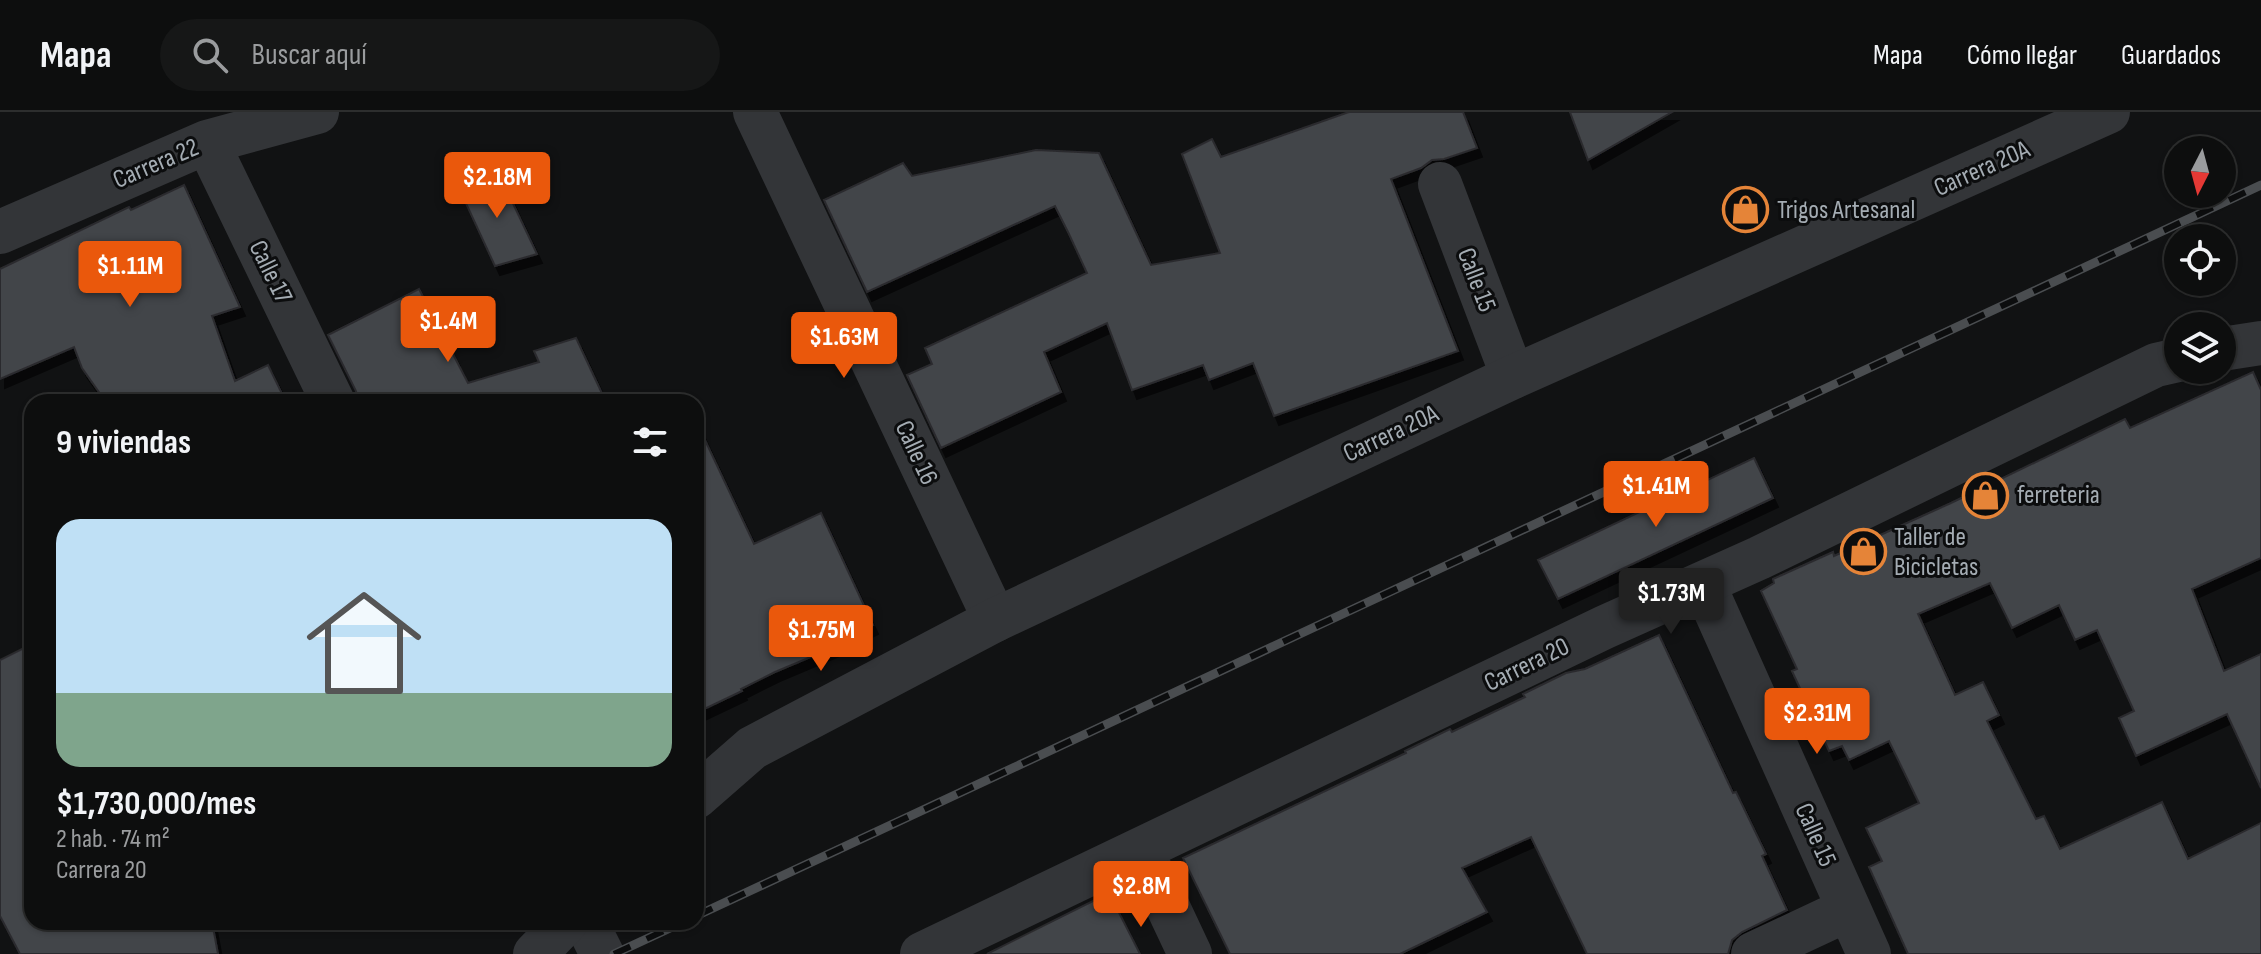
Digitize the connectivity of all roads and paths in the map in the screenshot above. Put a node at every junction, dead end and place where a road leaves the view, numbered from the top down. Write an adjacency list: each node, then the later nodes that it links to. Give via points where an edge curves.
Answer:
1 (317, 112): 4 (street, Carrera 22)
2 (755, 112): 13 (street, Calle 16)
3 (2108, 112): 10 (street, Carrera 20A)
4 (207, 142): 6 (street, Carrera 22); 11 (street, Calle 17)
5 (1440, 184): 10 (street, Calle 15)
6 (0, 232)
7 (2261, 343): 8 (street)
8 (2236, 347)
9 (2164, 363): 12 (street, Carrera 20)
10 (1513, 377): 13 (street, Carrera 20A)
11 (329, 394)
12 (1704, 585): 15 (street, Carrera 20); 16 (street, Calle 15)
13 (995, 620): 14 (street, Carrera 20A, via 752,748)
14 (704, 790)
15 (1141, 850): 19 (street, Carrera 20); 20 (street)
16 (1849, 909): 21 (street); 22 (street, Calle 15)
17 (590, 930): 18 (street)
18 (602, 954)
19 (922, 954)
20 (1190, 954)
21 (1753, 954)
22 (1869, 954)

